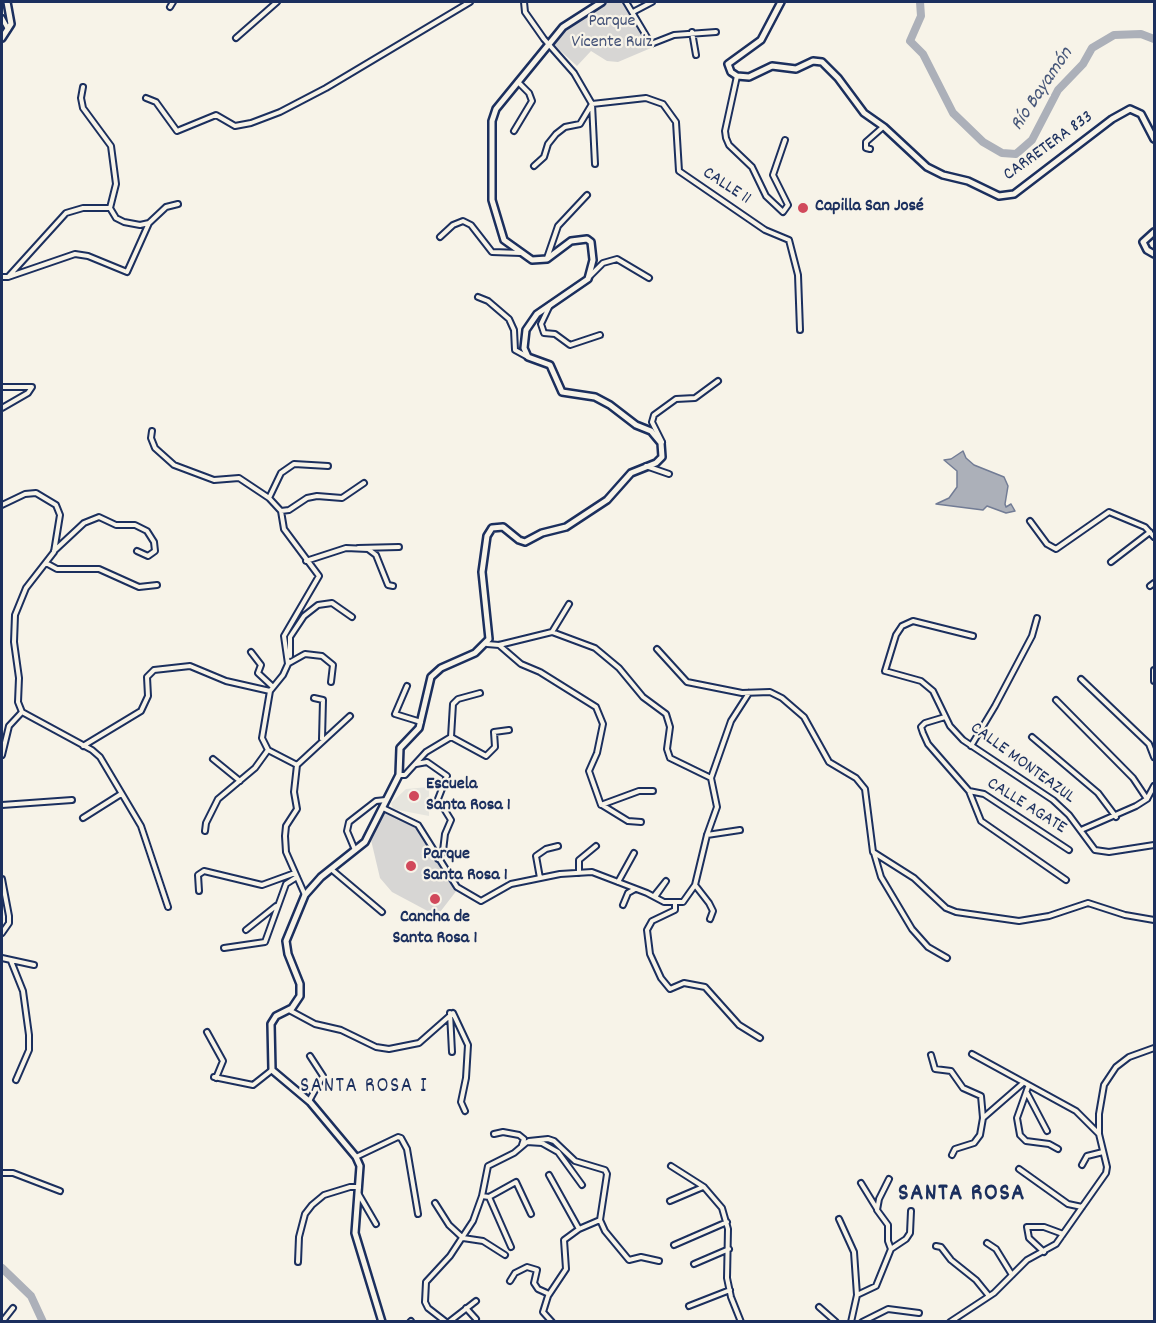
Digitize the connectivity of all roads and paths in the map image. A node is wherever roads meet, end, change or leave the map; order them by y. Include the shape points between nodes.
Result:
1 (7, 2) edge
2 (173, 2) edge
3 (277, 2) edge
4 (470, 2) edge
5 (524, 2) edge
6 (602, 2) edge
7 (626, 2) edge
8 (651, 2) edge
9 (781, 2) edge
10 (171, 7) dead end
11 (633, 12) junction
12 (2, 18) edge
13 (9, 29) junction
14 (692, 32) junction
15 (716, 32) dead end
16 (2, 38) edge
17 (236, 38) dead end
18 (548, 43) junction
19 (696, 55) dead end
20 (737, 76) junction
21 (518, 81) junction
22 (83, 87) dead end
23 (146, 98) dead end
24 (592, 104) junction
25 (884, 127) junction
26 (513, 132) dead end
27 (1155, 139) edge
28 (785, 140) dead end
29 (870, 149) dead end
30 (595, 164) dead end
31 (534, 166) dead end
32 (587, 195) dead end
33 (178, 204) dead end
34 (110, 208) junction
35 (149, 222) junction
36 (1155, 232) edge
37 (440, 237) dead end
38 (523, 253) junction
39 (1155, 254) edge
40 (547, 259) junction
41 (2, 277) edge
42 (8, 277) junction
43 (649, 278) dead end
44 (588, 279) junction
45 (478, 297) dead end
46 (550, 304) junction
47 (800, 330) dead end
48 (600, 335) dead end
49 (528, 357) junction
50 (718, 381) dead end
51 (2, 387) edge
52 (2, 408) edge
53 (152, 430) dead end
54 (662, 443) junction
55 (328, 466) dead end
56 (645, 466) junction
57 (669, 474) dead end
58 (364, 483) dead end
59 (269, 498) junction
60 (2, 505) edge
61 (281, 511) junction
62 (1030, 521) dead end
63 (1150, 532) junction
64 (1155, 537) edge
65 (399, 548) dead end
66 (358, 549) junction
67 (137, 551) dead end
68 (54, 552) junction
69 (306, 561) junction
70 (1111, 562) dead end
71 (46, 564) junction
72 (1155, 583) edge
73 (157, 585) dead end
74 (393, 586) dead end
75 (1150, 586) dead end
76 (568, 604) dead end
77 (352, 617) dead end
78 (1038, 618) dead end
79 (552, 632) junction
80 (973, 636) dead end
81 (487, 644) junction
82 (499, 645) junction
83 (657, 649) dead end
84 (251, 652) dead end
85 (289, 656) junction
86 (288, 664) junction
87 (1155, 669) edge
88 (1081, 679) dead end
89 (1155, 681) edge
90 (331, 682) dead end
91 (407, 686) dead end
92 (271, 689) junction
93 (480, 693) dead end
94 (749, 693) junction
95 (314, 698) dead end
96 (1056, 700) dead end
97 (22, 712) junction
98 (350, 716) dead end
99 (945, 717) junction
100 (421, 722) junction
101 (509, 730) dead end
102 (451, 737) junction
103 (1032, 737) dead end
104 (322, 739) junction
105 (83, 746) junction
106 (971, 746) junction
107 (268, 750) junction
108 (2, 755) edge
109 (1155, 757) edge
110 (213, 759) dead end
111 (297, 765) junction
112 (413, 766) junction
113 (399, 775) junction
114 (711, 778) junction
115 (240, 781) junction
116 (1155, 786) edge
117 (969, 790) junction
118 (653, 791) dead end
119 (122, 794) junction
120 (1147, 799) junction
121 (72, 800) dead end
122 (387, 800) junction
123 (2, 805) edge
124 (601, 805) junction
125 (383, 808) junction
126 (1116, 817) junction
127 (83, 818) dead end
128 (641, 822) dead end
129 (740, 830) dead end
130 (1081, 830) junction
131 (205, 831) dead end
132 (707, 835) junction
133 (1155, 845) edge
134 (558, 846) dead end
135 (596, 846) dead end
136 (355, 850) junction
137 (1069, 850) dead end
138 (873, 852) junction
139 (634, 853) dead end
140 (438, 859) junction
141 (331, 869) junction
142 (579, 873) junction
143 (296, 875) junction
144 (540, 878) junction
145 (2, 879) edge
146 (1066, 880) dead end
147 (618, 882) junction
148 (695, 885) junction
149 (636, 888) junction
150 (199, 891) dead end
151 (305, 894) junction
152 (4, 897) edge
153 (279, 902) junction
154 (675, 904) junction
155 (623, 905) dead end
156 (168, 908) dead end
157 (382, 912) dead end
158 (710, 919) dead end
159 (1155, 920) edge
160 (246, 930) dead end
161 (2, 933) edge
162 (225, 948) dead end
163 (947, 957) dead end
164 (2, 958) edge
165 (11, 961) junction
166 (34, 965) dead end
167 (289, 1010) junction
168 (450, 1012) junction
169 (207, 1032) dead end
170 (760, 1038) dead end
171 (1155, 1048) edge
172 (452, 1052) dead end
173 (972, 1054) dead end
174 (931, 1055) dead end
175 (310, 1056) dead end
176 (272, 1070) junction
177 (16, 1080) dead end
178 (1022, 1084) junction
179 (1028, 1087) junction
180 (309, 1102) junction
181 (465, 1111) dead end
182 (983, 1118) junction
183 (1047, 1131) dead end
184 (494, 1134) dead end
185 (1098, 1134) junction
186 (524, 1144) junction
187 (1058, 1149) dead end
188 (1103, 1152) junction
189 (952, 1155) dead end
190 (357, 1157) junction
191 (1082, 1165) dead end
192 (671, 1166) dead end
193 (1019, 1169) dead end
194 (2, 1173) edge
195 (549, 1175) dead end
196 (890, 1179) dead end
197 (861, 1183) dead end
198 (582, 1185) dead end
199 (704, 1187) junction
200 (359, 1190) junction
201 (60, 1191) dead end
202 (482, 1196) junction
203 (489, 1197) junction
204 (670, 1201) dead end
205 (435, 1203) dead end
206 (1082, 1207) junction
207 (877, 1210) junction
208 (911, 1211) dead end
209 (417, 1214) dead end
210 (531, 1214) dead end
211 (839, 1219) dead end
212 (600, 1221) junction
213 (727, 1222) junction
214 (376, 1224) dead end
215 (579, 1229) junction
216 (1063, 1234) junction
217 (463, 1238) junction
218 (987, 1243) dead end
219 (674, 1245) dead end
220 (936, 1246) dead end
221 (511, 1247) dead end
222 (729, 1249) junction
223 (891, 1249) junction
224 (1044, 1252) junction
225 (505, 1255) dead end
226 (659, 1261) dead end
227 (298, 1262) dead end
228 (694, 1264) dead end
229 (1012, 1275) junction
230 (510, 1281) dead end
231 (730, 1290) junction
232 (549, 1293) junction
233 (857, 1296) junction
234 (989, 1296) junction
235 (476, 1301) dead end
236 (689, 1306) dead end
237 (819, 1307) dead end
238 (13, 1308) dead end
239 (466, 1308) junction
240 (919, 1313) dead end
241 (476, 1320) dead end
242 (2, 1322) edge
243 (382, 1322) edge
244 (447, 1322) edge
245 (552, 1322) edge
246 (741, 1322) edge
247 (836, 1322) edge
248 (851, 1322) edge
249 (862, 1322) edge
250 (950, 1322) edge

1 - 13 street
2 - 10 street
3 - 17 street
4 - 23 street via 326,88 251,123 235,126 216,114 177,131 156,102
5 - 18 street via 525,12
6 - 18 street via 568,22
7 - 11 street
8 - 11 street
9 - 20 street via 761,40 728,64
11 - 14 street via 651,44
12 - 13 street
13 - 16 street
14 - 15 street
14 - 19 street
18 - 21 street
18 - 24 street via 574,73
20 - 25 street, CARRETERA 833 via 749,77 772,66 796,69 813,61 822,62 864,113
20 - 28 street via 726,138 752,167 766,196 783,212 788,205 774,174
21 - 26 street via 532,101
21 - 38 street via 496,109 492,121 492,200 504,240
22 - 34 street via 83,108 111,146 116,184
24 - 30 street
24 - 31 street via 580,124 556,134 544,157
24 - 47 street, CALLE 11 via 646,98 669,109 676,122 679,171 765,230 789,240 798,275
25 - 27 street, CARRETERA 833 via 927,167 999,196 1022,190 1130,109 1141,114
25 - 29 street via 866,142
32 - 40 street via 558,226
33 - 35 street via 166,207
34 - 35 street via 124,222
34 - 42 street via 83,208 66,213
35 - 42 street via 127,272 75,254
36 - 39 street via 1143,242
37 - 38 street via 463,221 471,225 492,252
38 - 40 street via 532,260
40 - 44 street via 571,241 587,239 593,246
41 - 42 street
43 - 44 street via 617,259 603,263
44 - 46 street
45 - 49 street via 509,319 515,350
46 - 48 street via 541,331 555,334 570,345
46 - 49 street via 526,330 524,348
49 - 54 street via 550,365 562,392 595,397 651,431
50 - 54 street via 695,398 676,399 654,415 652,422
51 - 52 street via 32,387
53 - 59 street via 155,447 174,465 214,480 238,478
54 - 56 street via 659,461
55 - 59 street via 294,464 281,473
56 - 57 street
56 - 81 street via 631,472 608,500 566,527 542,532 525,542 503,527 492,528 487,536 482,572 490,633
58 - 61 street via 342,498 307,498
59 - 61 street
60 - 68 street via 36,493 56,505 60,515
61 - 69 street via 284,529
62 - 63 street via 1047,544 1056,549 1109,512
63 - 64 street
63 - 70 street
65 - 66 street
66 - 69 street via 346,548
66 - 74 street via 372,551 388,585
67 - 68 street via 148,556 155,551 147,531 99,517 84,523
68 - 71 street
69 - 85 street via 318,581 300,604 284,636
71 - 73 street via 57,569 99,569 139,587
71 - 97 street via 26,588 15,615 18,702
72 - 75 street
76 - 79 street
77 - 85 street via 332,603 318,605 304,616 290,637
78 - 106 street via 996,706
79 - 82 street
79 - 114 street via 595,648 620,668 643,697 666,714 670,758
80 - 99 street, CALLE MONTEAZUL via 913,621 902,626 896,635 885,671 921,681 933,690
81 - 82 street
81 - 100 street via 475,654 435,672 426,690
82 - 124 street via 521,664 596,707 603,724 590,771
83 - 94 street via 687,682
84 - 92 street via 261,665 258,673
85 - 86 street
86 - 90 street via 305,654 322,656 333,665
86 - 92 street
87 - 89 street
88 - 109 street via 1149,744
91 - 100 street via 395,714
92 - 105 street via 226,681 190,666 154,670 147,677 148,696 141,711
92 - 107 street via 262,738
93 - 102 street via 453,704
94 - 114 street via 731,721
94 - 138 street via 770,692 782,698 810,724 828,762 856,778 865,789
95 - 104 street via 323,700
96 - 120 street via 1133,778
97 - 105 street
97 - 108 street via 9,726
98 - 104 street
99 - 106 street, CALLE MONTEAZUL
99 - 117 street via 921,727 928,744
100 - 113 street via 416,733 400,748
101 - 102 street via 494,732 495,747 486,756
102 - 112 street via 426,752
103 - 126 street via 1098,793
104 - 111 street
105 - 119 street via 100,757
106 - 130 street, CALLE MONTEAZUL via 1053,800
107 - 111 street
107 - 115 street
110 - 115 street
111 - 143 street via 297,809 286,826 285,836 286,852
112 - 113 street via 405,775
112 - 140 street via 427,762 447,776 438,799 451,819
113 - 122 street
114 - 132 street via 717,807
115 - 131 street via 218,799
116 - 120 street
117 - 137 street, CALLE AGATE via 984,794
117 - 146 street via 981,821
118 - 124 street via 639,791
119 - 127 street
119 - 156 street via 141,826
120 - 126 street
121 - 123 street
122 - 125 street
122 - 136 street via 376,801 349,822 347,831
124 - 128 street via 628,821
125 - 136 street via 365,842
125 - 140 street via 418,825
126 - 130 street
129 - 132 street
130 - 133 street, CALLE MONTEAZUL via 1100,852
132 - 148 street
134 - 144 street via 536,856
135 - 142 street via 579,860
136 - 141 street
138 - 159 street via 915,878 946,908 956,912 1019,921 1088,903
138 - 163 street via 882,877 912,929 928,946
139 - 147 street
140 - 144 street via 457,887 481,901 511,884
141 - 151 street
141 - 157 street
142 - 144 street
142 - 147 street via 591,872
143 - 150 street via 262,885 204,871 198,875
143 - 151 street
143 - 153 street via 286,884
145 - 152 street
147 - 149 street
148 - 154 street via 689,898
148 - 158 street via 713,911
149 - 154 street
149 - 155 street via 628,893
151 - 167 street via 286,941 301,991
152 - 161 street via 9,923
153 - 160 street
153 - 162 street via 265,942
154 - 170 street via 675,910 652,921 647,930 650,954 660,978 670,989 684,983 705,987 739,1025
164 - 165 street
165 - 166 street
165 - 177 street via 23,991 29,1026 29,1050
167 - 168 street via 315,1024 389,1049 419,1043
167 - 176 street via 276,1016 271,1024
168 - 172 street
168 - 181 street via 468,1045 461,1102
169 - 176 street via 223,1061 215,1077 253,1085
171 - 185 street via 1116,1067 1104,1085
173 - 178 street
174 - 182 street via 935,1069 951,1071 963,1088 981,1096
175 - 180 street via 323,1076
176 - 180 street
178 - 179 street
178 - 182 street
179 - 183 street via 1028,1098
179 - 185 street via 1076,1112
179 - 187 street via 1017,1118 1020,1136
180 - 190 street
182 - 189 street via 977,1140 955,1149
184 - 186 street via 519,1135
185 - 188 street
186 - 198 street via 548,1145 558,1152
186 - 202 street via 488,1166
186 - 212 street via 548,1139 575,1161 605,1170
188 - 191 street via 1087,1156
188 - 206 street via 1106,1173
190 - 200 street
190 - 209 street via 401,1138 407,1149
192 - 199 street
193 - 206 street via 1068,1204
194 - 201 street via 13,1173
195 - 215 street
196 - 207 street
197 - 207 street
199 - 204 street
199 - 213 street via 717,1200
200 - 214 street
200 - 227 street via 350,1187 324,1195 312,1205 298,1238
200 - 243 street via 357,1247
202 - 203 street
202 - 217 street
203 - 210 street via 516,1182
203 - 221 street
205 - 217 street
206 - 216 street
207 - 223 street via 888,1225
208 - 223 street via 910,1233
211 - 233 street via 854,1252
212 - 215 street
212 - 226 street via 629,1260 640,1257
213 - 219 street
213 - 222 street
215 - 232 street via 564,1240 566,1269
216 - 224 street
216 - 224 street via 1038,1226 1027,1227 1029,1238
217 - 225 street via 483,1241
217 - 244 street via 431,1274 424,1290 428,1308
218 - 229 street via 996,1249
220 - 234 street
222 - 228 street
222 - 231 street
223 - 233 street via 876,1286
224 - 229 street via 1027,1260
229 - 234 street
230 - 232 street via 527,1267 537,1270 534,1283
231 - 236 street
231 - 246 street
232 - 245 street via 543,1312
233 - 248 street
234 - 250 street
235 - 239 street
237 - 247 street
238 - 242 street
239 - 241 street
239 - 244 street
240 - 249 street via 888,1309

